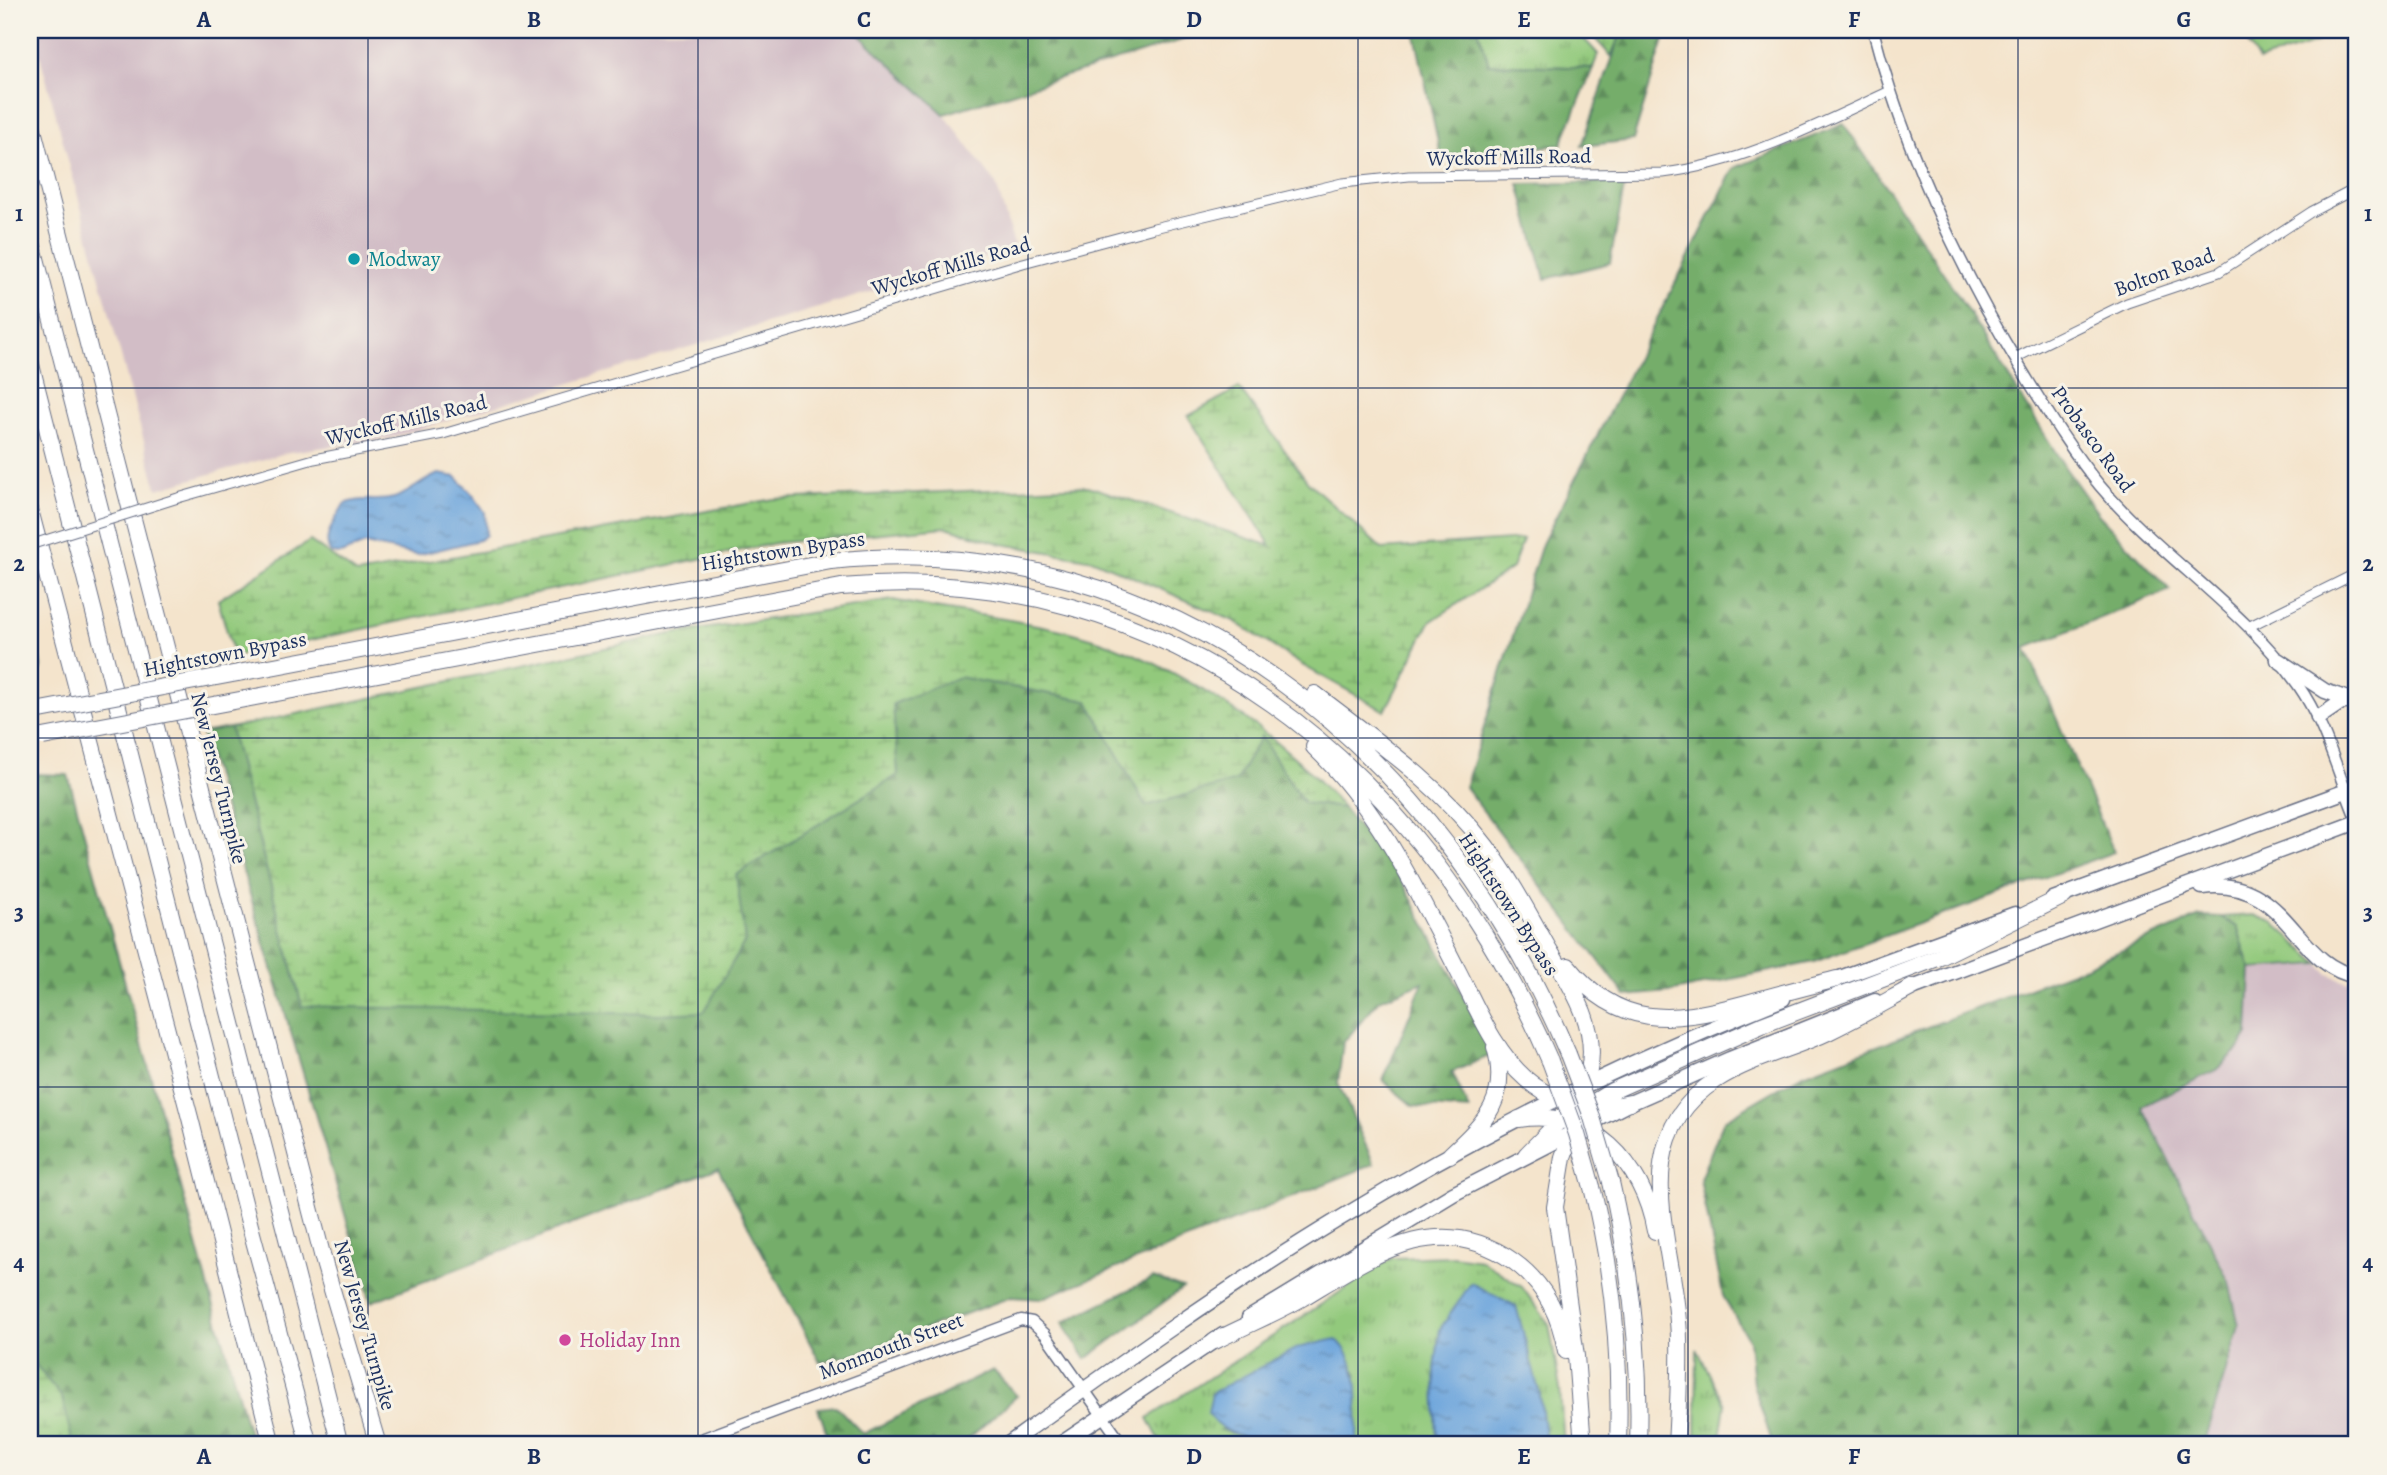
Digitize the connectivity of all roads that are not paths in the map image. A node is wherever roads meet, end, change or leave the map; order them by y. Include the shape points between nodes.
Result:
1 (1873, 30) edge
2 (1890, 91) junction
3 (30, 118) edge
4 (2357, 188) edge
5 (30, 235) edge
6 (2015, 358) junction
7 (30, 361) edge
8 (30, 510) edge
9 (30, 545) edge
10 (2357, 573) edge
11 (2248, 627) junction
12 (1234, 648) junction
13 (2278, 660) junction
14 (1234, 676) junction
15 (2354, 701) edge
16 (33, 712) edge
17 (2318, 718) junction
18 (36, 738) edge
19 (2351, 789) edge
20 (2357, 821) edge
21 (2176, 890) junction
22 (2064, 895) junction
23 (1522, 899) junction
24 (2356, 975) edge
25 (1837, 979) junction
26 (1913, 987) junction
27 (1490, 1032) junction
28 (1583, 1086) junction
29 (1572, 1103) junction
30 (1630, 1103) junction
31 (1519, 1119) junction
32 (1572, 1125) junction
33 (1450, 1155) junction
34 (1527, 1155) joint
35 (1215, 1341) junction
36 (1084, 1390) junction
37 (1676, 1396) junction
38 (1103, 1416) junction
39 (272, 1445) edge
40 (309, 1445) edge
41 (340, 1445) edge
42 (378, 1445) edge
43 (685, 1445) edge
44 (1007, 1445) edge
45 (1059, 1445) edge
46 (1124, 1445) edge
47 (1581, 1445) edge
48 (1618, 1445) edge
49 (1638, 1445) edge
50 (1676, 1445) edge

1 - 2 street, Probasco Road
2 - 6 street, Probasco Road via 1933,208
2 - 9 street, Wyckoff Mills Road, bridge via 1763,149 1691,170 1376,178 1154,228 443,434 314,459
3 - 42 highway, New Jersey Turnpike via 275,1077
4 - 6 street, Bolton Road via 2219,272 2127,303
5 - 41 highway
6 - 11 street, Probasco Road via 2099,485
7 - 40 highway
8 - 39 highway
10 - 11 street
11 - 13 street, Probasco Road
12 - 16 highway, Hightstown Bypass, bridge via 1144,603 1067,577 980,561 890,557 790,567
12 - 23 highway via 1287,673 1418,774 1474,830
12 - 49 highway, Hightstown Bypass, bridge via 1345,733 1426,818 1512,942 1568,1054 1611,1182 1634,1310
13 - 15 main road via 2325,691
13 - 17 street, Probasco Road
14 - 18 highway, Hightstown Bypass, bridge via 1163,639 1069,606 982,589 882,584 763,600
14 - 27 highway via 1319,751 1359,797 1422,900
14 - 48 highway, Hightstown Bypass, bridge via 1323,741 1370,786 1413,835 1487,939 1519,994 1550,1061 1591,1186 1613,1303
15 - 17 main road
17 - 19 street, Probasco Road
19 - 20 street, Probasco Road
19 - 22 main road
20 - 21 main road
21 - 24 main road via 2219,884 2247,891 2276,908 2327,963
21 - 26 main road
22 - 25 main road
22 - 29 highway via 1940,957 1762,1025 1612,1091
23 - 25 highway via 1581,982 1607,1002 1638,1015 1696,1016
23 - 28 highway via 1583,1011 1591,1052
25 - 28 main road
26 - 30 main road
26 - 37 highway via 1828,1032 1725,1074 1695,1097 1673,1126 1664,1147 1660,1184 1679,1339
27 - 29 highway via 1519,1072
27 - 33 highway via 1499,1063 1497,1096 1483,1122
28 - 29 highway
29 - 30 highway via 1600,1109
29 - 31 main road
29 - 32 highway
30 - 32 main road
31 - 32 highway via 1541,1116
31 - 33 main road
32 - 34 highway
32 - 37 highway via 1624,1159 1647,1196 1664,1282
32 - 47 highway via 1555,1207 1576,1356
33 - 36 main road via 1304,1240
34 - 35 main road via 1372,1241
35 - 38 main road
35 - 47 highway via 1385,1249 1439,1238 1482,1245 1526,1271 1556,1312
36 - 38 street, Monmouth Street
36 - 43 street, Monmouth Street via 1041,1329 1021,1320
36 - 44 main road
37 - 50 highway
38 - 45 main road
38 - 46 street, Monmouth Street

